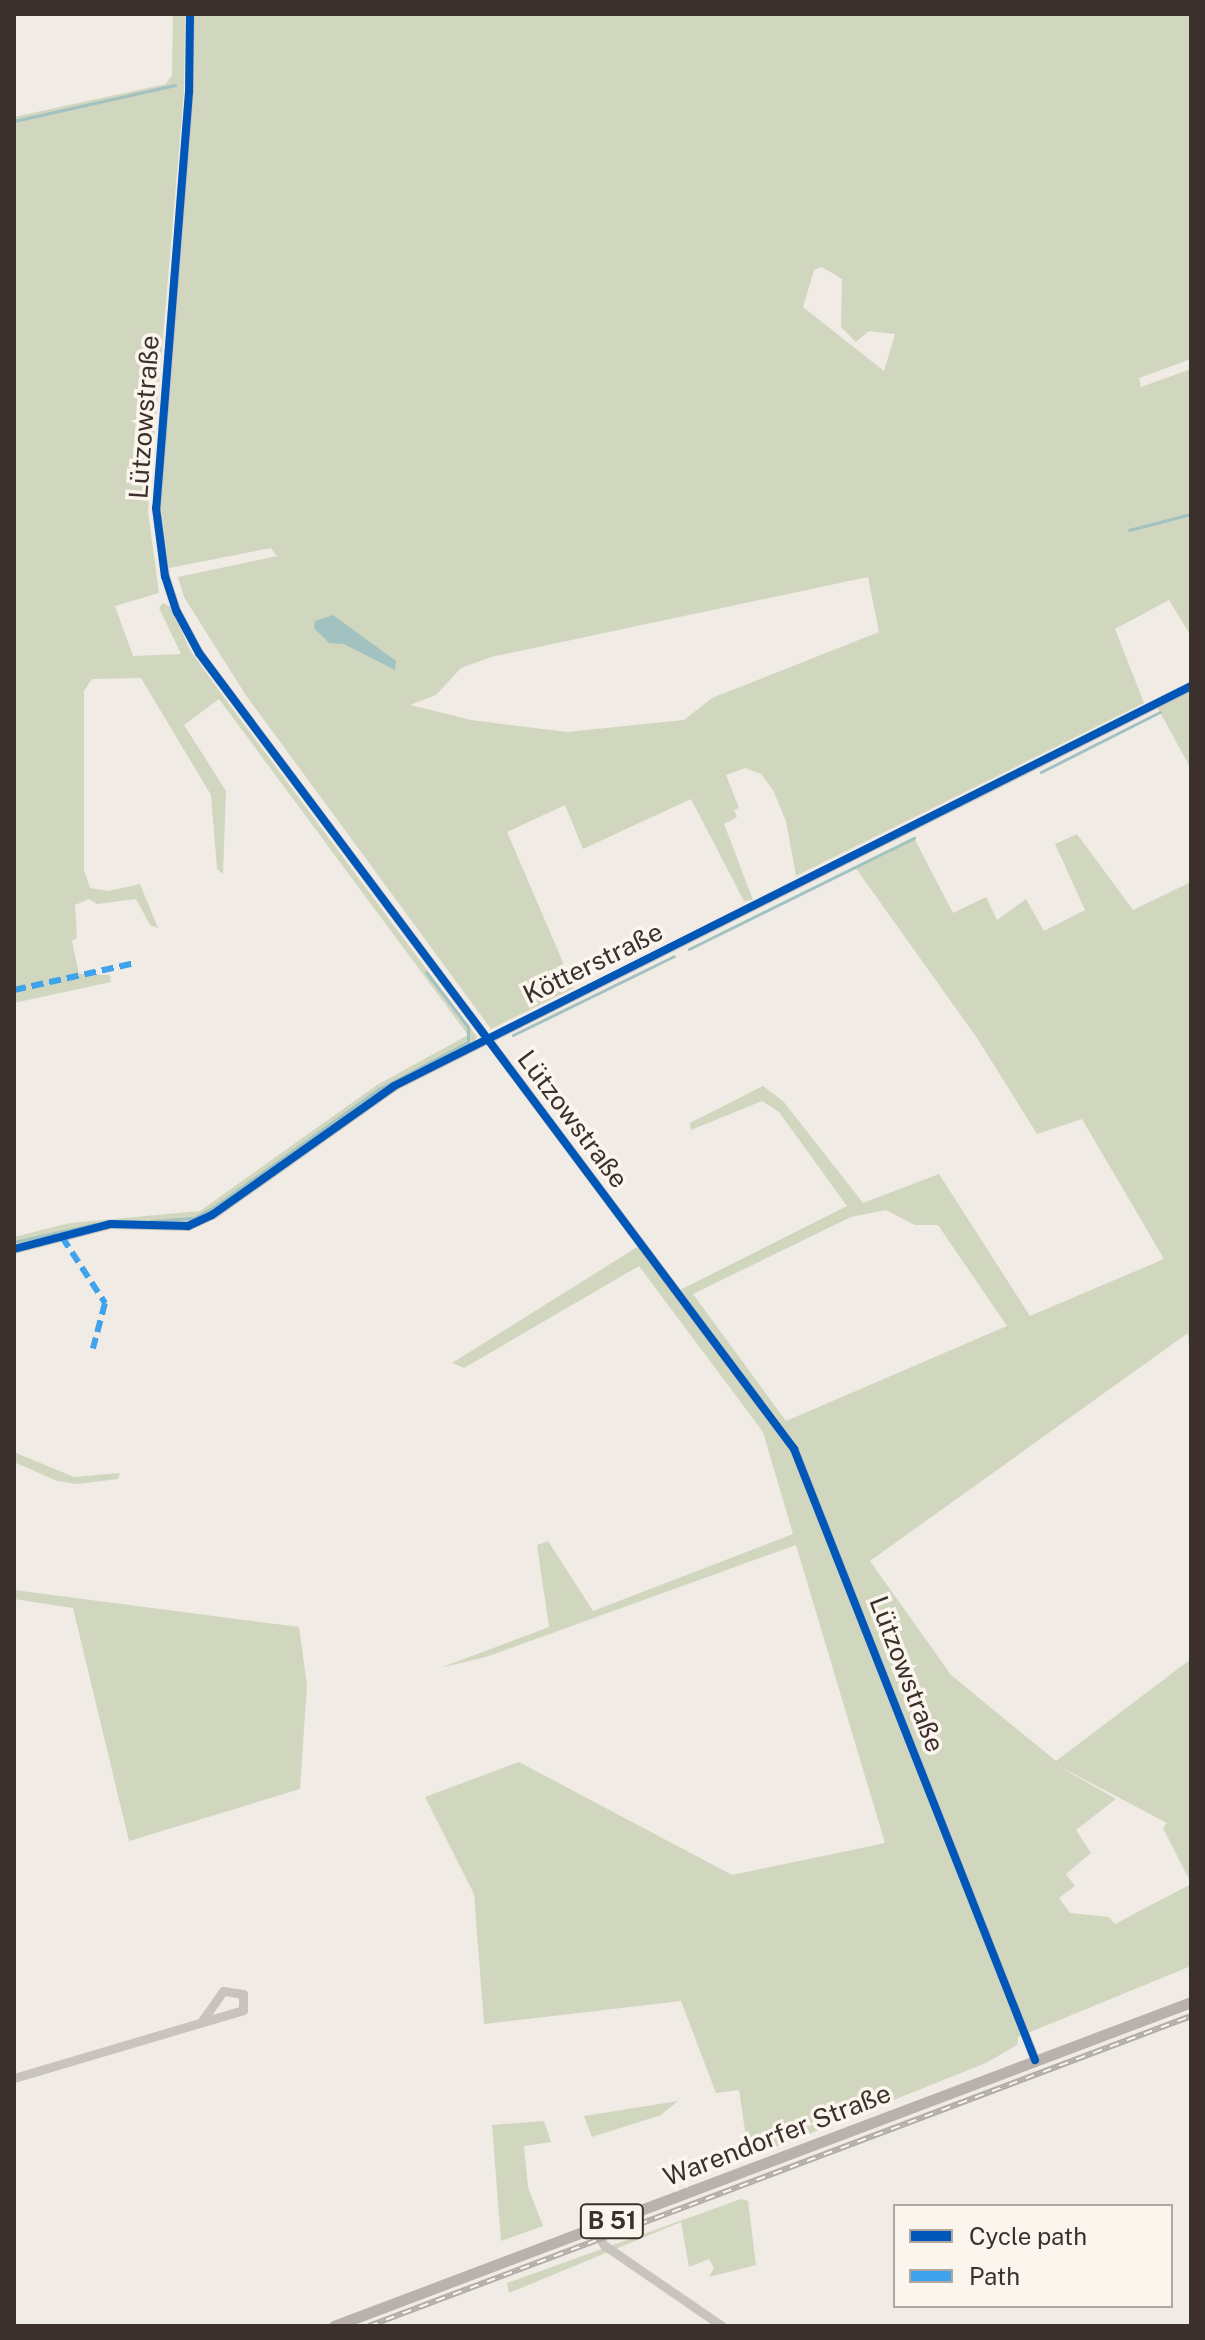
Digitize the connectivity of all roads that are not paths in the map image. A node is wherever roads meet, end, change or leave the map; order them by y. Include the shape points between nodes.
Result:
1 (190, 14) edge
2 (1191, 686) edge
3 (487, 1038) junction
4 (14, 1249) edge
5 (1191, 2002) edge
6 (202, 2021) junction
7 (1035, 2060) junction
8 (14, 2078) edge
9 (594, 2228) junction
10 (334, 2326) edge
11 (722, 2326) edge

1 - 3 street, Lützowstraße via 189,92 156,508 165,576 199,653
2 - 3 street, Kötterstraße
3 - 4 street, Kötterstraße via 394,1086 212,1215 188,1226 111,1224
3 - 7 street, Lützowstraße via 794,1449
5 - 7 main road, Warendorfer Straße / B 51
6 - 6 street via 243,2010 243,1994 223,1991
6 - 8 street
7 - 9 main road, Warendorfer Straße / B 51
9 - 10 main road, Warendorfer Straße / B 51
9 - 11 street via 604,2245

